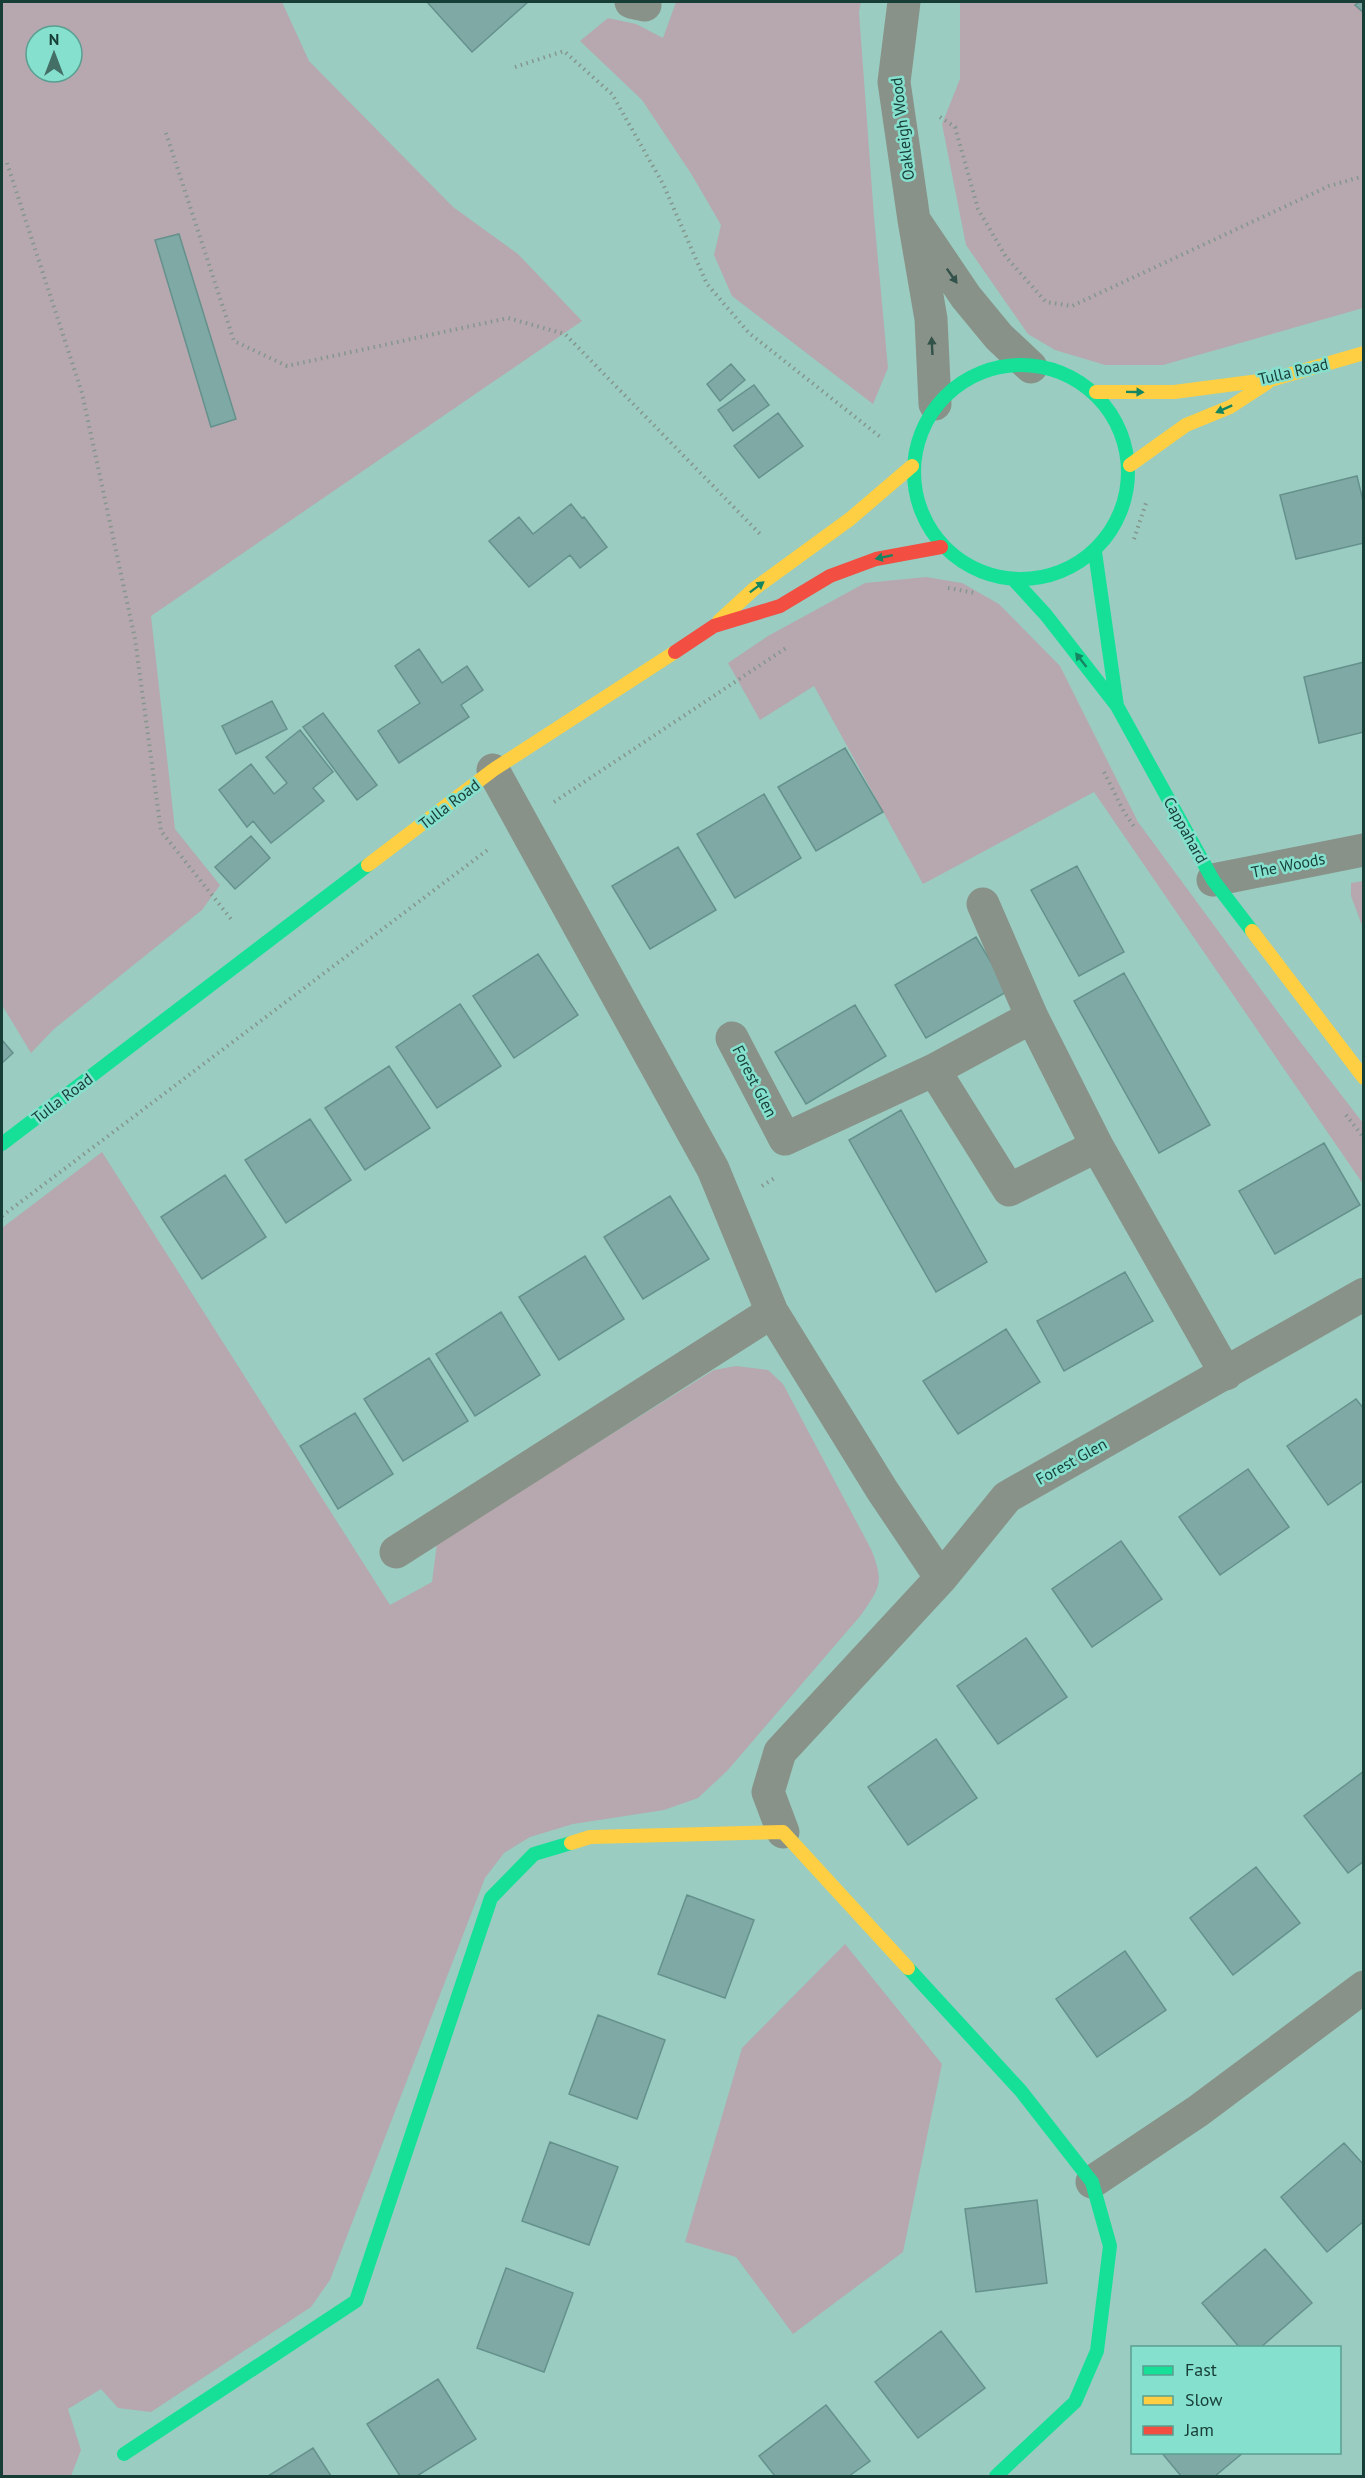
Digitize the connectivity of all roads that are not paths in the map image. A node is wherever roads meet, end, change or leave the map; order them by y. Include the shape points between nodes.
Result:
1 (904, 2) edge
2 (914, 220) junction
3 (1364, 353) edge
4 (1031, 367) junction
5 (1274, 379) junction
6 (1096, 392) junction
7 (935, 404) junction
8 (912, 461) junction
9 (1130, 465) junction
10 (942, 547) junction
11 (1095, 552) junction
12 (1014, 580) junction
13 (714, 626) junction
14 (1117, 706) junction
15 (493, 770) junction
16 (1364, 850) edge
17 (1213, 880) junction
18 (983, 904) dead end
19 (1032, 1017) junction
20 (732, 1038) dead end
21 (934, 1070) junction
22 (1364, 1078) edge
23 (2, 1144) edge
24 (1097, 1146) junction
25 (1364, 1294) edge
26 (772, 1312) junction
27 (1226, 1374) junction
28 (396, 1552) dead end
29 (941, 1578) junction
30 (783, 1832) junction
31 (1364, 1988) edge
32 (1092, 2182) junction
33 (124, 2454) dead end
34 (996, 2476) edge

1 - 2 street, Oakleigh Wood via 894,82
2 -> 4 street, Oakleigh Wood via 966,297 999,337
7 -> 2 street, Oakleigh Wood via 931,319
3 - 5 main road, Tulla Road
4 - 6 main road
4 - 7 main road via 995,368 962,381
6 -> 5 main road, Tulla Road via 1173,392
5 -> 9 main road via 1230,407 1186,424
6 - 9 main road via 1121,428
7 - 8 main road via 920,428
8 - 10 main road via 912,484 922,518
13 -> 8 main road via 754,588 850,519
9 - 11 main road via 1127,497 1115,529
10 - 12 main road via 952,556
10 -> 13 main road, Tulla Road via 876,559 830,576 780,606
11 - 12 main road via 1059,573
11 - 14 main road
14 -> 12 main road, Cappahard
13 - 15 main road, Tulla Road
14 - 17 main road, Cappahard
15 - 23 main road, Tulla Road
15 - 26 street via 713,1169
16 - 17 street, The Woods
17 - 22 main road, Cappahard
18 - 19 street
19 - 21 street
19 - 24 street
20 - 21 street, Forest Glen via 785,1139
21 - 24 street via 1009,1190
24 - 27 street
25 - 27 street, Forest Glen
26 - 28 street
26 - 29 street
27 - 29 street, Forest Glen via 1007,1497
29 - 30 street, Forest Glen via 780,1752 768,1792
30 - 32 main road via 1021,2091
30 - 33 main road via 590,1837 534,1854 492,1898 356,2301
31 - 32 street via 1197,2111
32 - 34 main road via 1110,2246 1097,2351 1075,2402

